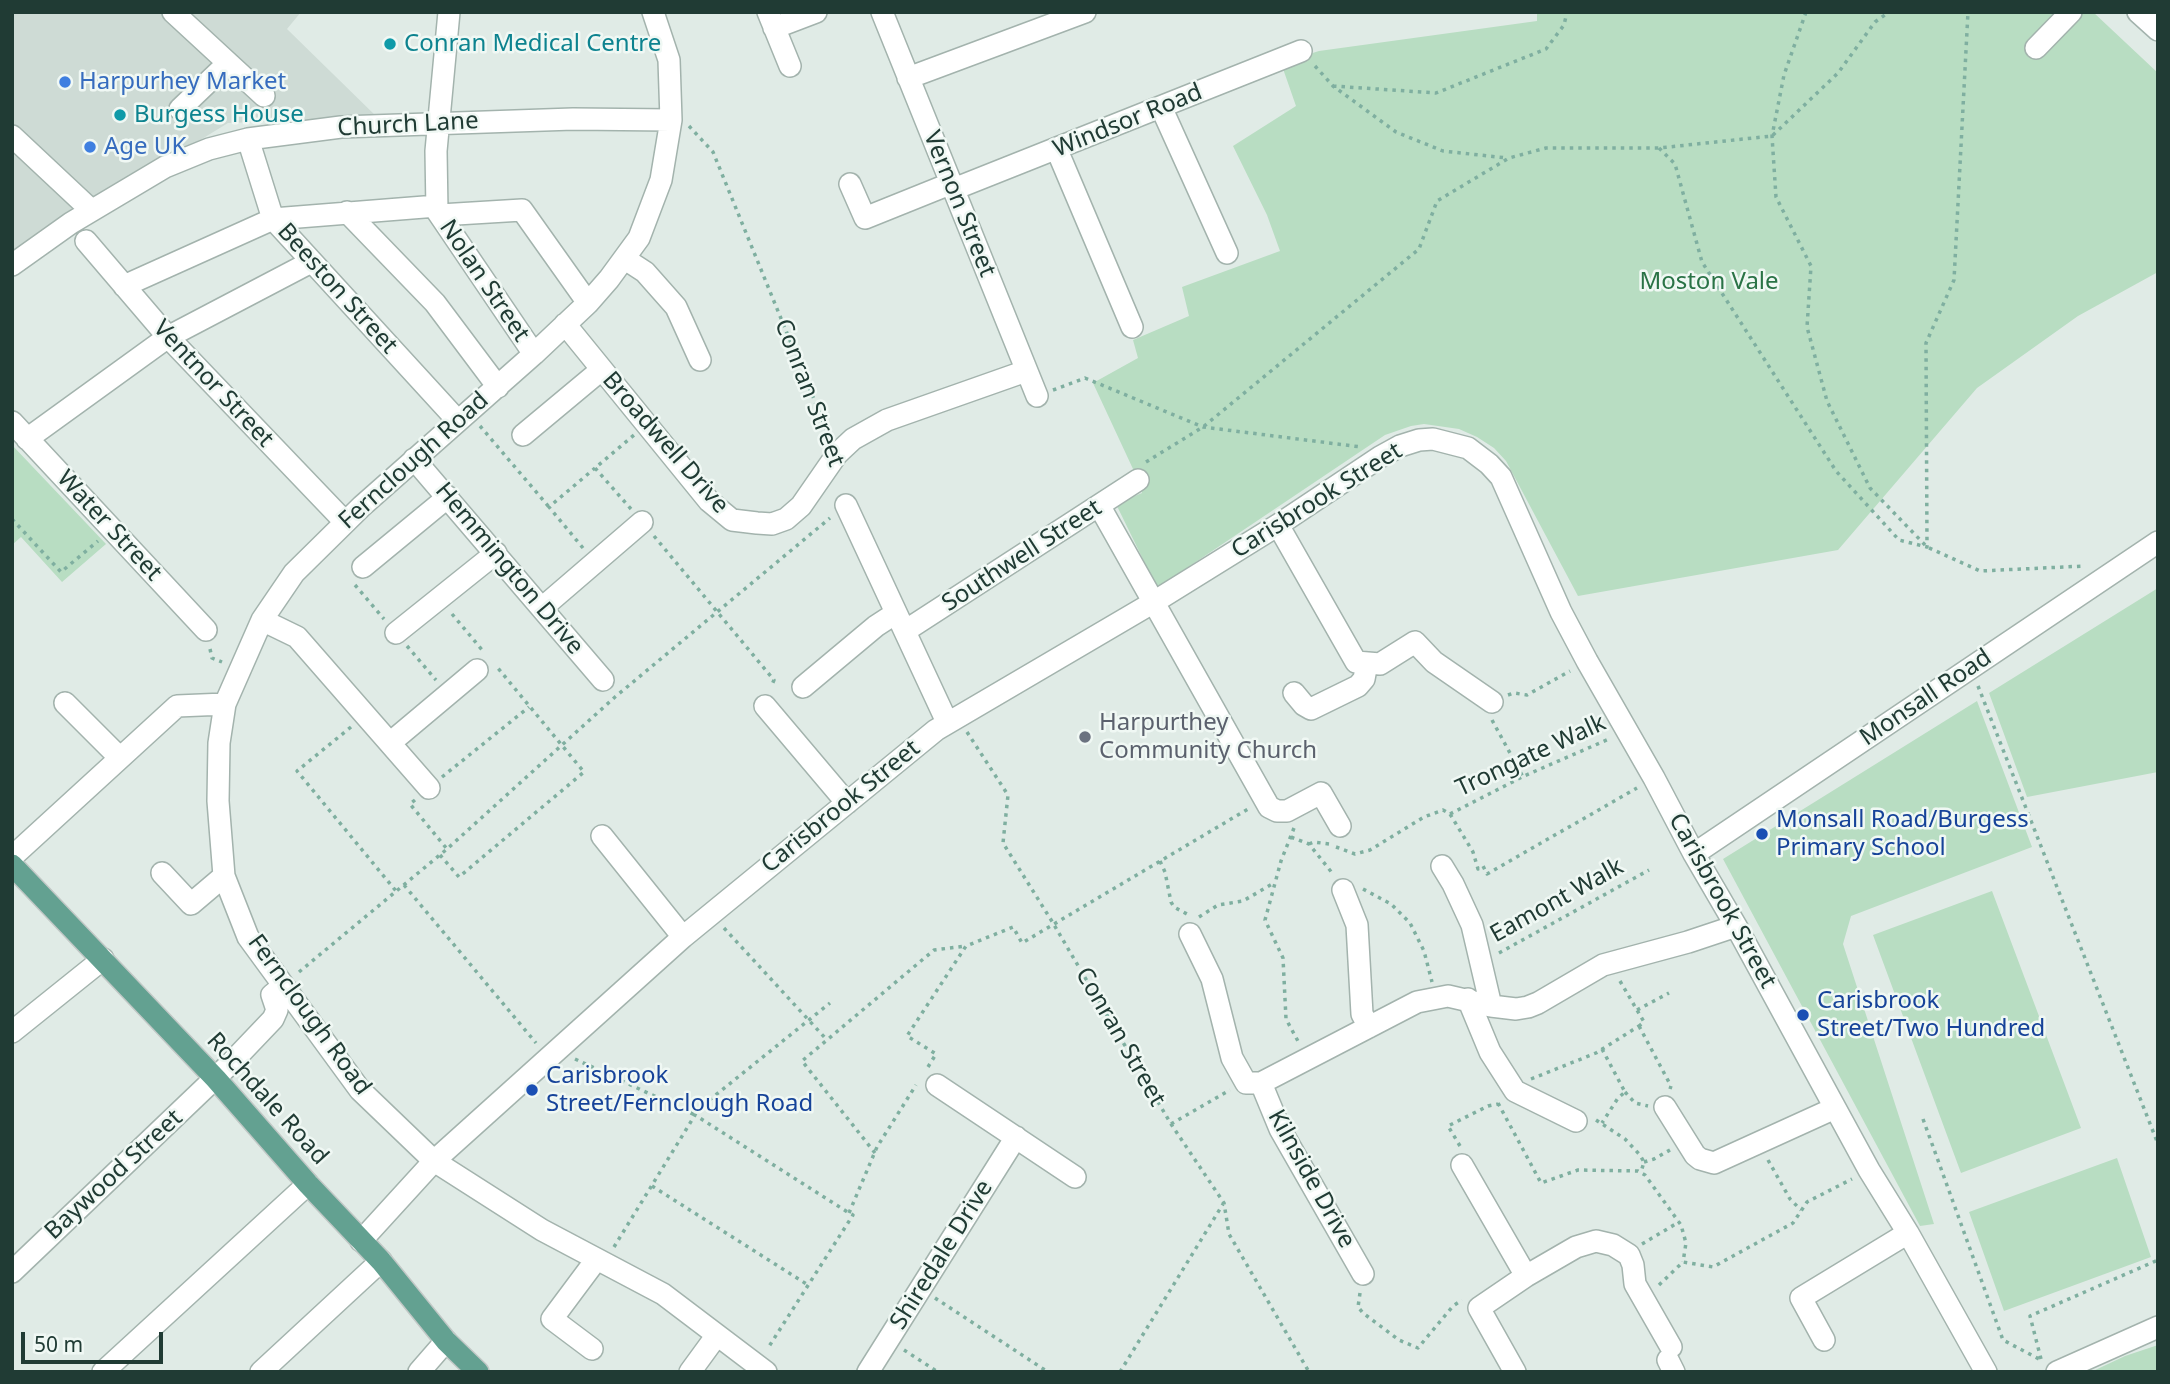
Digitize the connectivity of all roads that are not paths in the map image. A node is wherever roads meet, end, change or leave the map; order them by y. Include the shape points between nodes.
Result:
1 (173, 12) edge
2 (449, 12) edge
3 (653, 12) edge
4 (816, 12) edge
5 (882, 12) edge
6 (1085, 12) edge
7 (2071, 12) edge
8 (2138, 12) edge
9 (771, 20) edge
10 (2158, 30) edge
11 (2036, 48) dead end
12 (1301, 51) road end
13 (228, 63) junction
14 (790, 66) dead end
15 (908, 78) junction
16 (264, 96) dead end
17 (1161, 107) junction
18 (180, 109) dead end
19 (671, 120) junction
20 (438, 123) junction
21 (12, 136) edge
22 (248, 139) junction
23 (1057, 150) junction
24 (850, 184) dead end
25 (953, 186) junction
26 (91, 210) junction
27 (438, 211) junction
28 (347, 212) junction
29 (273, 219) junction
30 (86, 241) dead end
31 (1227, 253) dead end
32 (625, 259) junction
33 (311, 262) junction
34 (12, 265) edge
35 (124, 286) junction
36 (588, 303) junction
37 (565, 324) junction
38 (1132, 327) dead end
39 (168, 337) junction
40 (534, 354) junction
41 (700, 360) dead end
42 (601, 370) junction
43 (1026, 371) junction
44 (498, 387) junction
45 (1037, 396) road end
46 (463, 416) junction
47 (12, 422) edge
48 (523, 435) dead end
49 (27, 439) junction
50 (414, 459) junction
51 (1138, 480) road end
52 (448, 497) junction
53 (846, 505) road end
54 (1100, 507) junction
55 (345, 522) junction
56 (642, 522) road end
57 (1278, 525) junction
58 (2158, 542) edge
59 (496, 553) junction
60 (363, 567) dead end
61 (1154, 602) junction
62 (542, 608) junction
63 (262, 620) junction
64 (900, 622) junction
65 (206, 630) road end
66 (396, 633) dead end
67 (1367, 663) junction
68 (487, 665) road end
69 (603, 680) dead end
70 (803, 687) dead end
71 (1294, 693) dead end
72 (1492, 702) road end
73 (65, 703) dead end
74 (225, 704) junction
75 (765, 706) road end
76 (942, 726) junction
77 (390, 743) junction
78 (120, 758) junction
79 (429, 788) road end
80 (847, 803) junction
81 (1340, 826) dead end
82 (602, 836) dead end
83 (1694, 855) junction
84 (12, 857) edge
85 (12, 865) edge
86 (1442, 866) dead end
87 (162, 873) dead end
88 (225, 876) junction
89 (1341, 887) road end
90 (1736, 926) junction
91 (1190, 934) dead end
92 (684, 937) junction
93 (103, 959) junction
94 (283, 986) junction
95 (1468, 999) junction
96 (1491, 1006) junction
97 (1369, 1027) junction
98 (12, 1032) edge
99 (216, 1079) junction
100 (1249, 1081) junction
101 (937, 1085) dead end
102 (1665, 1107) road end
103 (1835, 1108) junction
104 (1564, 1120) road end
105 (1016, 1137) junction
106 (433, 1161) junction
107 (1462, 1165) road end
108 (1075, 1177) dead end
109 (308, 1184) junction
110 (1908, 1233) junction
111 (361, 1241) junction
112 (381, 1261) junction
113 (600, 1262) junction
114 (12, 1272) edge
115 (1363, 1274) road end
116 (1526, 1276) junction
117 (2158, 1327) edge
118 (717, 1335) junction
119 (1824, 1340) dead end
120 (446, 1341) junction
121 (592, 1349) dead end
122 (1671, 1350) edge
123 (2049, 1366) edge
124 (762, 1368) edge
125 (103, 1372) edge
126 (261, 1372) edge
127 (419, 1372) edge
128 (478, 1372) edge
129 (690, 1372) edge
130 (868, 1372) edge
131 (1515, 1372) edge
132 (1986, 1372) edge

1 - 13 street
2 - 20 street, Nolan Street
3 - 19 street, Fernclough Road via 669,60
4 - 9 street
5 - 15 street, Vernon Street
6 - 15 street
7 - 11 street
8 - 10 street
9 - 14 street
12 - 17 street, Windsor Road
13 - 16 street
13 - 18 street
15 - 25 street, Vernon Street
17 - 23 street, Windsor Road
17 - 31 street
19 - 20 street, Church Lane via 627,117
19 - 32 street, Fernclough Road via 661,180 639,238
20 - 22 street, Church Lane via 341,127
20 - 27 street, Nolan Street
21 - 26 street
22 - 26 street, Church Lane via 165,167
22 - 29 street, Beeston Street
23 - 25 street, Windsor Road
23 - 38 street
24 - 25 street, Windsor Road via 865,218
25 - 43 street, Vernon Street
26 - 34 street, Church Lane
27 - 28 street
27 - 36 street via 522,210
27 - 40 street, Nolan Street
28 - 29 street
28 - 44 street via 435,303
29 - 33 street, Beeston Street
29 - 35 street
30 - 35 street, Ventnor Street
32 - 36 street, Fernclough Road
32 - 41 street via 645,272 676,307
33 - 39 street
33 - 46 street, Beeston Street
35 - 39 street, Ventnor Street
36 - 37 street, Fernclough Road
37 - 40 street, Fernclough Road
37 - 42 street, Broadwell Drive
39 - 49 street
39 - 55 street, Ventnor Street
40 - 44 street, Fernclough Road
42 - 43 street, Broadwell Drive via 709,501 732,520 772,524 801,506 853,439 887,420
42 - 48 street
43 - 45 street, Vernon Street
44 - 46 street, Fernclough Road
46 - 50 street, Fernclough Road
47 - 49 street, Water Street
49 - 65 street, Water Street
50 - 52 street, Hemmington Drive
50 - 55 street, Fernclough Road
51 - 54 street, Southwell Street
52 - 59 street, Hemmington Drive
52 - 60 street
53 - 64 street
54 - 61 street
54 - 64 street, Southwell Street
55 - 63 street, Fernclough Road via 294,573
56 - 62 street
57 - 61 street, Carisbrook Street
57 - 67 street via 1356,662
57 - 83 street, Carisbrook Street via 1380,457 1419,440 1468,448 1489,464 1501,477 1561,612
58 - 83 street, Monsall Road
59 - 62 street, Hemmington Drive
59 - 66 street
61 - 76 street, Carisbrook Street
61 - 81 street via 1269,807 1287,811 1321,793
62 - 69 street, Hemmington Drive
63 - 74 street, Fernclough Road
63 - 77 street via 297,637
64 - 70 street, Southwell Street via 876,626
64 - 76 street
67 - 71 street via 1358,686 1311,709
67 - 72 street via 1380,664 1415,642 1434,662
68 - 77 street
73 - 78 street
74 - 78 street via 177,706
74 - 88 street, Fernclough Road via 217,776
75 - 80 street
76 - 80 street, Carisbrook Street
77 - 79 street
78 - 84 street
80 - 92 street, Carisbrook Street
82 - 92 street
83 - 90 street, Carisbrook Street
85 - 93 main road, Rochdale Road
86 - 96 street via 1472,925
87 - 88 street via 191,904
88 - 94 street, Fernclough Road via 248,937
89 - 97 street via 1357,925 1362,1014
90 - 96 street via 1609,963 1538,1003 1516,1009
90 - 103 street, Carisbrook Street
91 - 100 street, Kilnside Drive via 1212,979 1232,1058
92 - 106 street, Carisbrook Street
93 - 98 street
93 - 99 main road, Rochdale Road
94 - 99 street, Baywood Street via 272,995 277,1010 273,1019
94 - 106 street, Fernclough Road via 360,1090
95 - 96 street
95 - 97 street via 1448,996 1417,1002
95 - 104 street via 1490,1052 1512,1086
97 - 100 street via 1307,1059
99 - 109 main road, Rochdale Road
99 - 114 street, Baywood Street
100 - 115 street, Kilnside Drive
101 - 105 street
102 - 103 street via 1700,1159 1714,1163
103 - 110 street, Carisbrook Street
105 - 108 street
105 - 130 street, Shiredale Drive
106 - 111 street, Carisbrook Street
106 - 113 street, Fernclough Road
107 - 116 street
109 - 111 main road, Rochdale Road
109 - 125 street
110 - 119 street via 1801,1298
110 - 132 street, Carisbrook Street
111 - 112 main road, Rochdale Road
112 - 120 main road, Rochdale Road
112 - 126 street
113 - 118 street, Fernclough Road via 663,1294
113 - 121 street via 552,1319
116 - 122 street via 1588,1242 1604,1242 1626,1253 1635,1284
116 - 131 street via 1479,1308
117 - 123 street
118 - 124 street, Fernclough Road
118 - 129 street
120 - 127 street
120 - 128 main road, Rochdale Road

